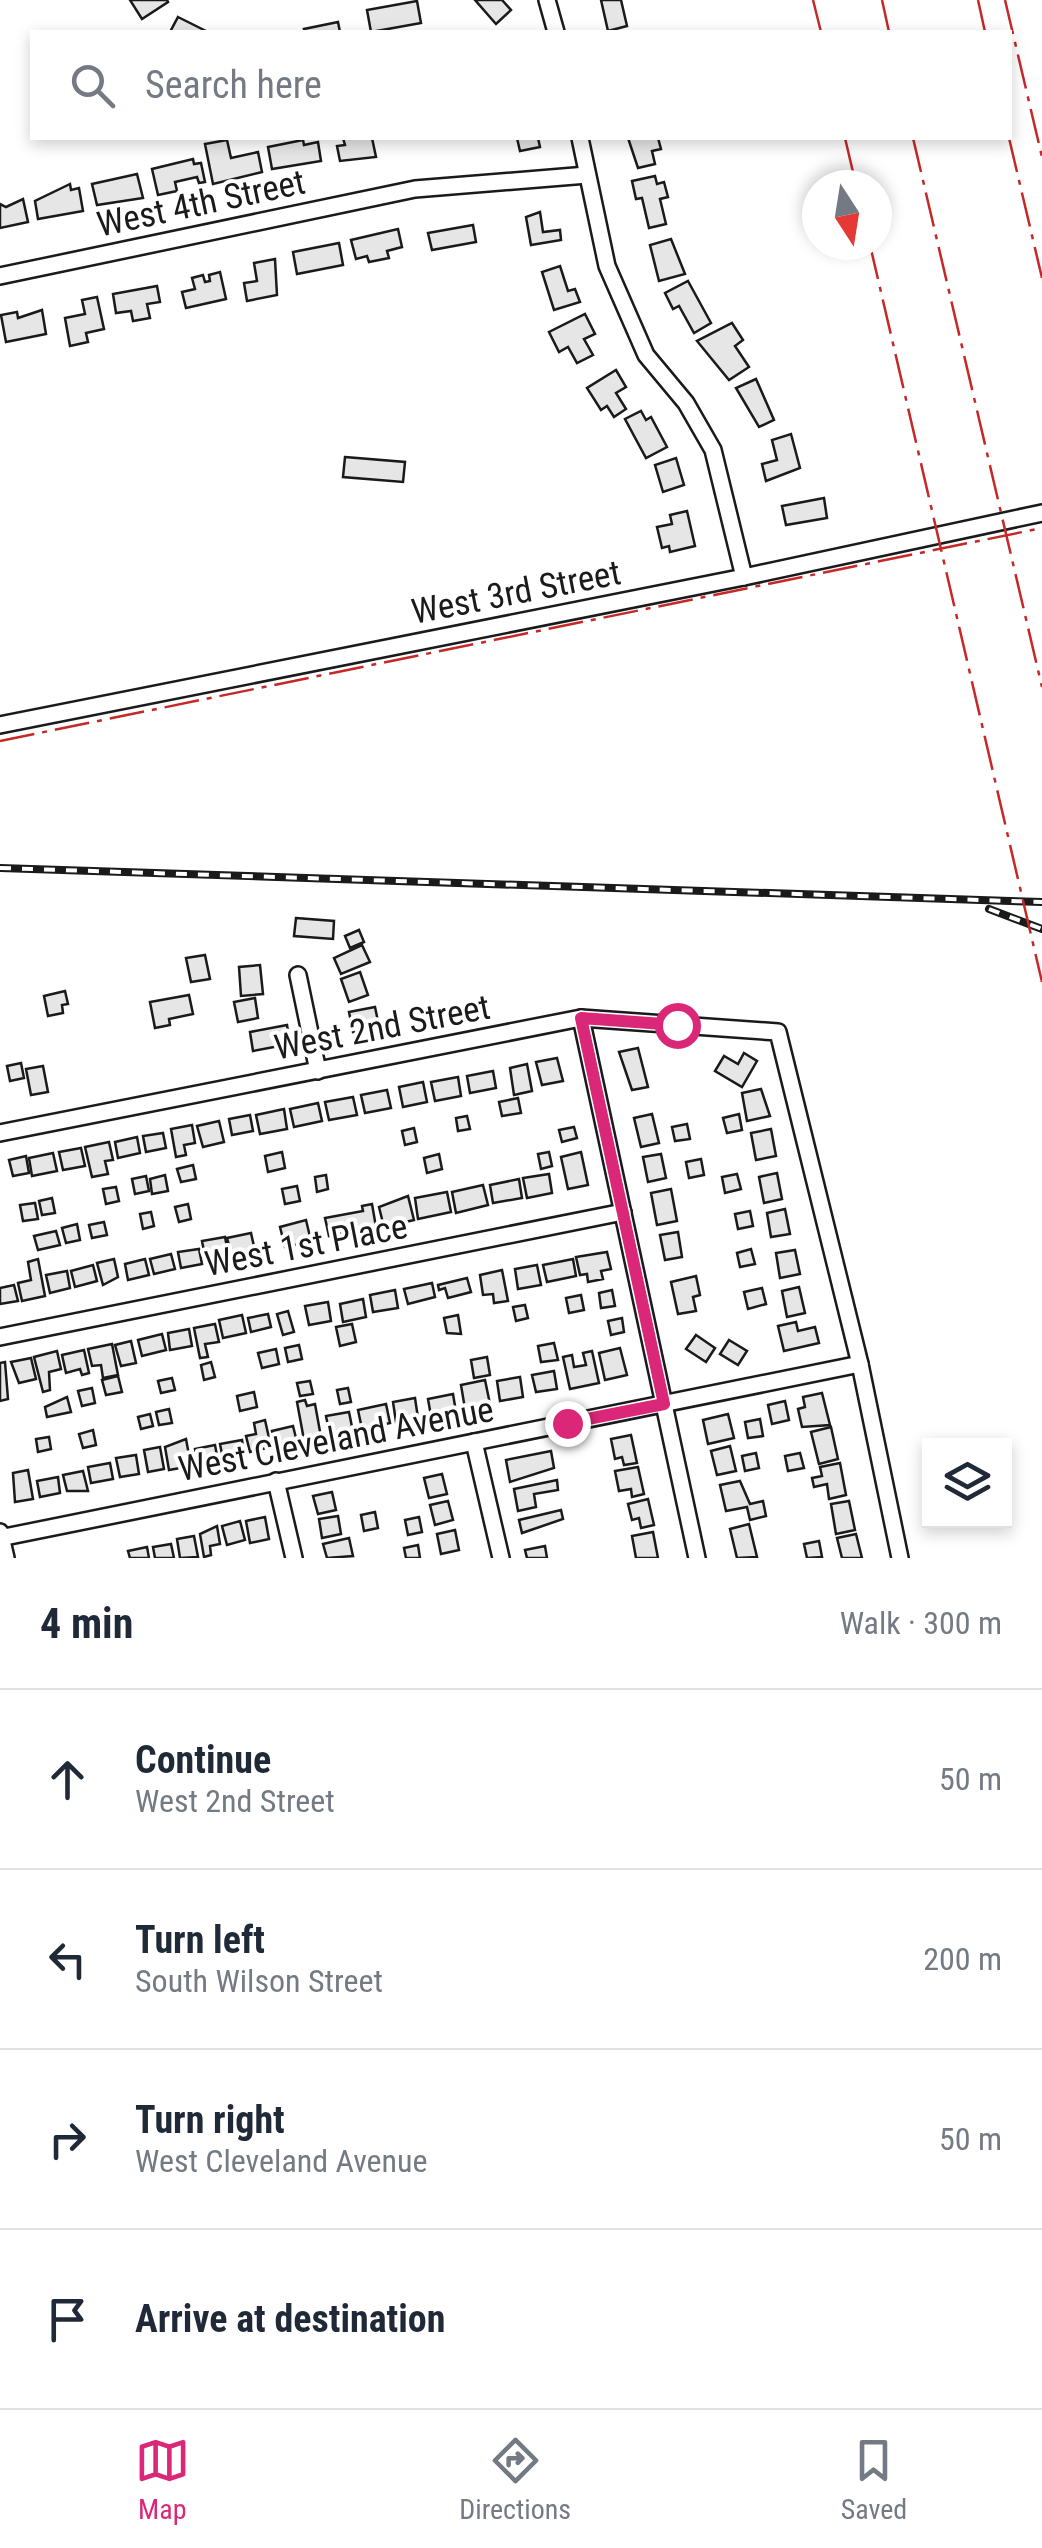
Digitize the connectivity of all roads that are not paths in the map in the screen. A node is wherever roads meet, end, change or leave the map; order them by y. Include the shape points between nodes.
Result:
1 (547, 0) edge
2 (555, 30) edge
3 (580, 140) edge
4 (587, 174) junction
5 (0, 276) edge
6 (1042, 513) edge
7 (744, 578) junction
8 (0, 725) edge
9 (298, 975) dead end
10 (581, 1018) junction
11 (318, 1071) junction
12 (0, 1133) edge
13 (623, 1212) junction
14 (0, 1337) edge
15 (860, 1364) junction
16 (664, 1404) junction
17 (474, 1442) junction
18 (276, 1481) junction
19 (0, 1536) edge
20 (6, 1558) edge
21 (294, 1558) edge
22 (500, 1558) edge
23 (697, 1558) edge
24 (900, 1558) edge

1 - 2 street
3 - 4 street
4 - 5 street, West 4th Street via 415,189
4 - 7 street via 607,266 646,355 686,403 712,450
6 - 7 street, West 3rd Street
7 - 8 street, West 3rd Street
9 - 11 street
10 - 11 street, West 2nd Street
10 - 13 street
10 - 15 street, West 2nd Street via 778,1032
11 - 12 street, West 2nd Street
13 - 14 street, West 1st Place
13 - 16 street
15 - 16 street, West Cleveland Avenue
15 - 24 street
16 - 17 street, West Cleveland Avenue
16 - 23 street
17 - 18 street, West Cleveland Avenue
17 - 22 street
18 - 19 street, West Cleveland Avenue
18 - 21 street
19 - 20 street

